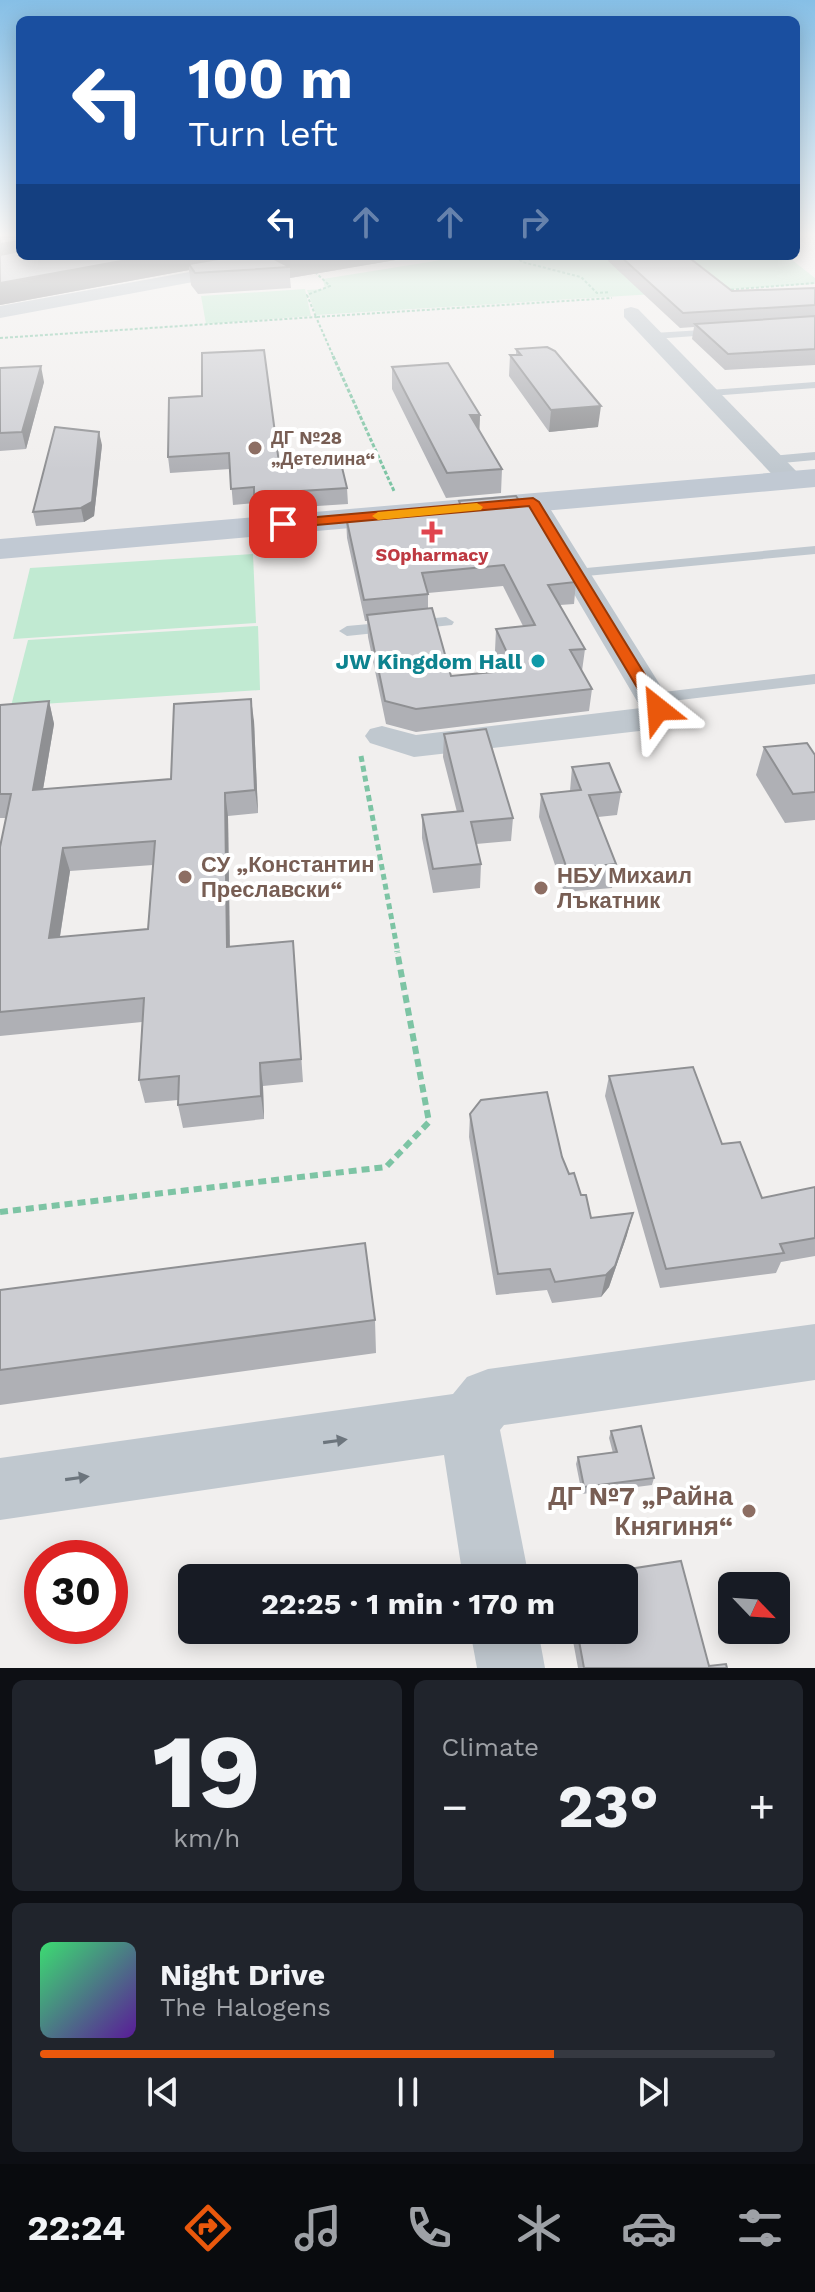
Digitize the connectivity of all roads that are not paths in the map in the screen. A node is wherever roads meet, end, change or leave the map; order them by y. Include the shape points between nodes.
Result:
1 (634, 315) edge
2 (727, 331) edge
3 (654, 336) junction
4 (815, 385) edge
5 (710, 393) junction
6 (815, 456) edge
7 (792, 473) edge
8 (533, 502) junction
9 (0, 549) edge
10 (815, 550) edge
11 (576, 573) junction
12 (446, 622) dead end
13 (347, 631) dead end
14 (815, 679) edge
15 (655, 698) junction
16 (382, 736) road end
17 (815, 1352) edge
18 (469, 1422) junction
19 (0, 1489) edge
20 (494, 1564) edge
21 (507, 1644) edge
22 (511, 1668) edge

1 - 3 street
2 - 3 lane
3 - 5 street
4 - 5 lane
5 - 7 street
6 - 7 lane
7 - 8 street
8 - 9 street
8 - 11 street
10 - 11 lane
11 - 15 street
12 - 13 lane
14 - 15 lane
15 - 16 street via 658,709 648,720 414,746
17 - 18 street via 488,1398
19 -> 18 street
18 - 20 street
21 - 22 street

